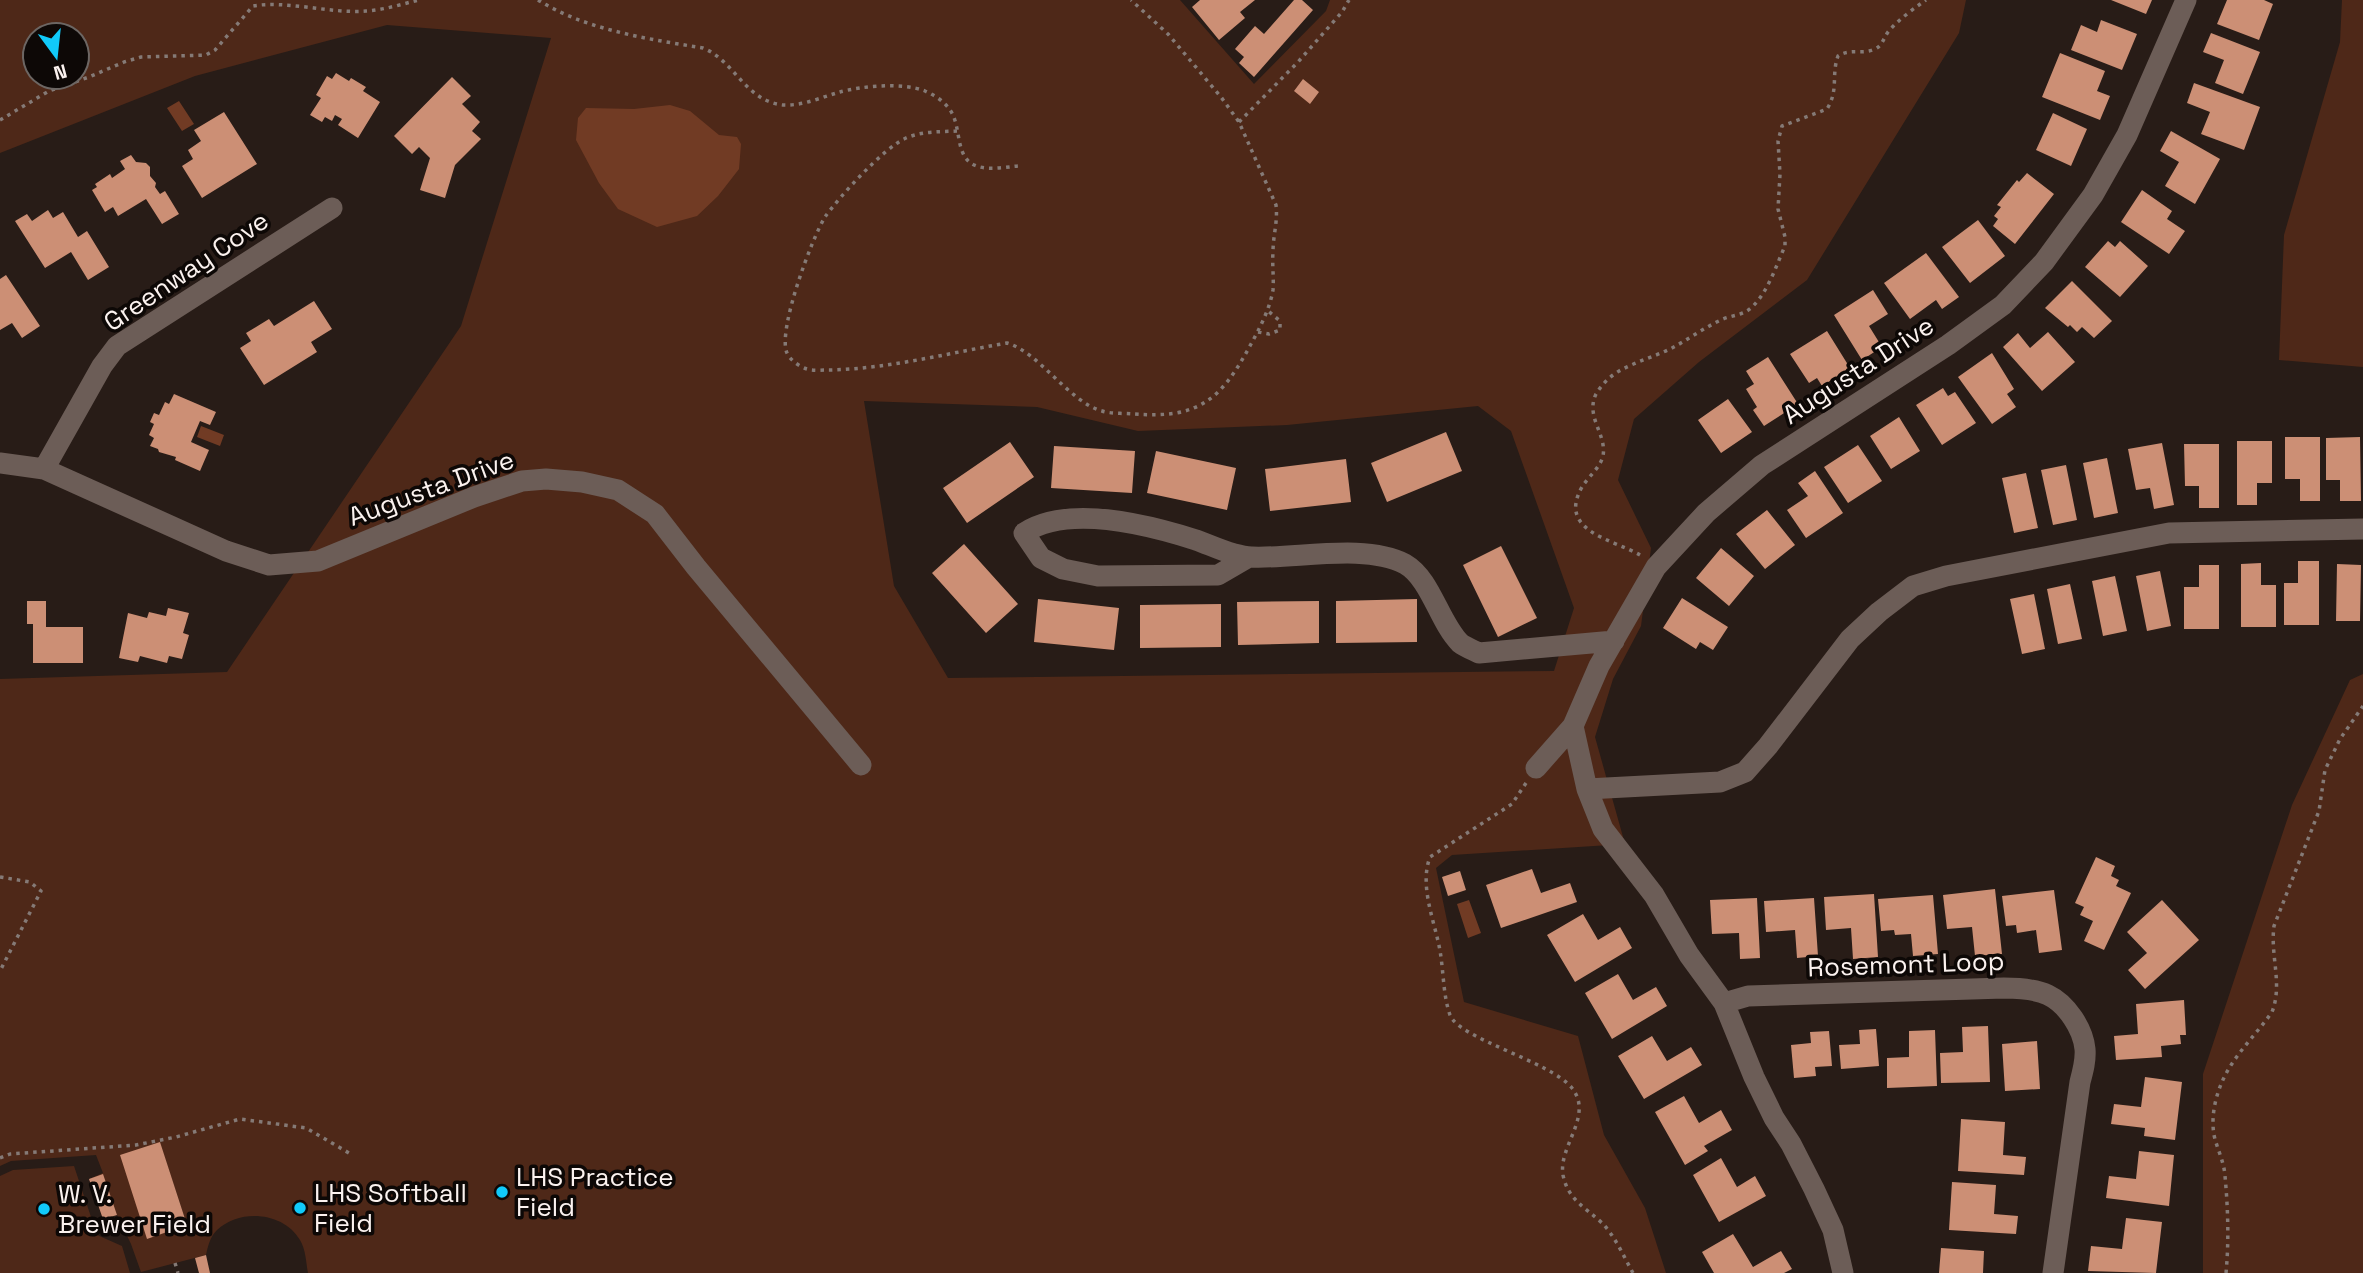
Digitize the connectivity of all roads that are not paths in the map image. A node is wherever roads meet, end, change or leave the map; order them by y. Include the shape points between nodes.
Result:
1 (2186, 0) edge
2 (332, 208) dead end
3 (0, 463) edge
4 (44, 469) junction
5 (2363, 529) edge
6 (1249, 558) junction
7 (1614, 641) junction
8 (1573, 726) junction
9 (861, 765) dead end
10 (1536, 768) road end
11 (1587, 789) junction
12 (1724, 1003) junction
13 (1843, 1273) edge
14 (2053, 1273) edge

1 - 7 street, Augusta Drive via 2127,135 2093,195 2041,265 2003,305 1762,465 1706,513 1656,567
2 - 4 street, Greenway Cove via 117,346
3 - 4 street, Augusta Drive
4 - 9 street, Augusta Drive via 226,551 270,565 318,561 522,481 582,482 618,490 655,514
5 - 11 street via 2169,533 1913,586 1850,639 1745,772 1720,782
6 - 6 street via 1178,534 1114,520 1062,520 1036,525 1024,533 1041,558 1063,569 1098,576 1218,575
6 - 7 street via 1378,556 1407,565 1461,644 1479,653
7 - 8 street, Augusta Drive
8 - 10 street, Augusta Drive
8 - 11 street
11 - 12 street via 1603,829 1654,895
12 - 13 street via 1754,1077 1828,1220
12 - 14 street, Rosemont Loop via 1748,996 2004,988 2027,989 2064,1007 2085,1046 2085,1062

